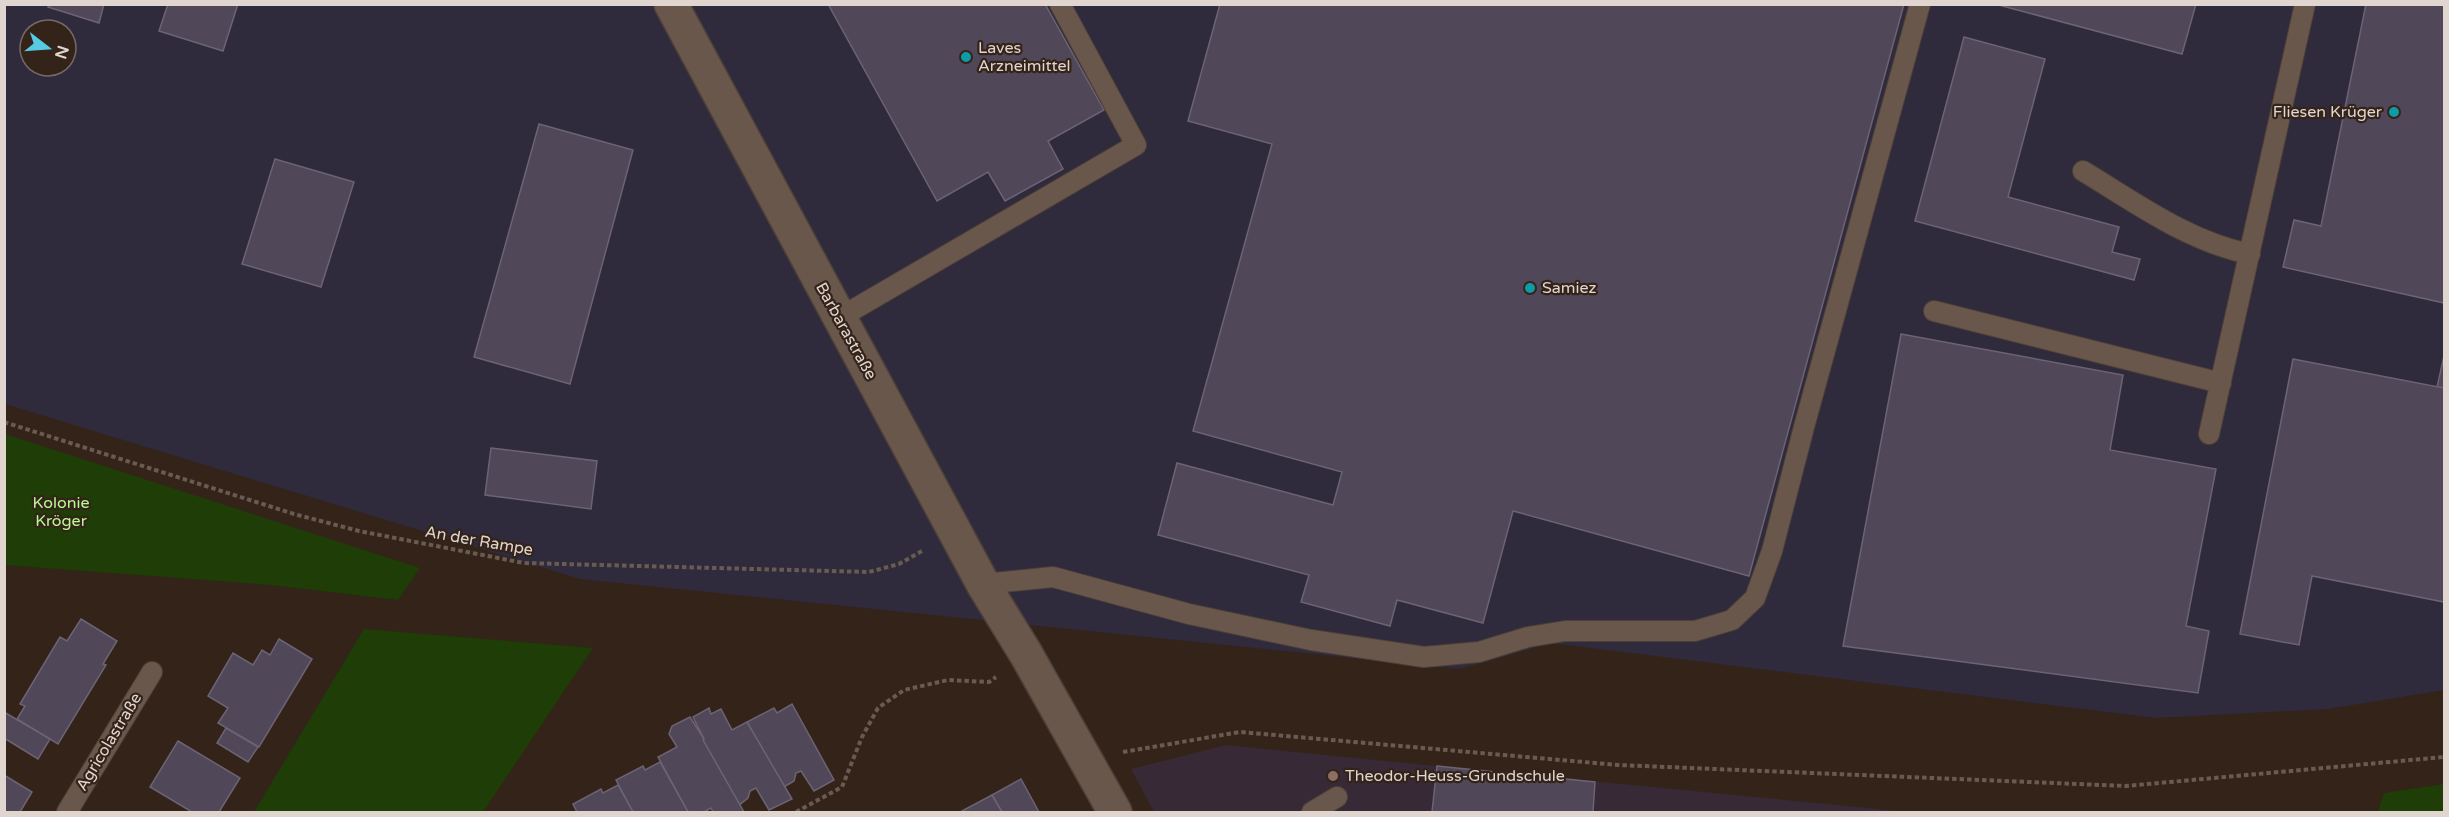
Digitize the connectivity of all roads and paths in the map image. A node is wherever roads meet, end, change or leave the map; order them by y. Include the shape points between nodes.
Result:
1 (671, 4) edge
2 (1060, 4) edge
3 (1920, 4) edge
4 (2305, 4) edge
5 (2083, 171) dead end
6 (2250, 254) junction
7 (1934, 311) dead end
8 (838, 318) junction
9 (2221, 383) junction
10 (4, 422) edge
11 (2210, 434) dead end
12 (956, 530) junction
13 (982, 584) junction
14 (1026, 654) junction
15 (152, 672) dead end
16 (2445, 757) edge
17 (1084, 758) junction
18 (1338, 798) dead end
19 (67, 813) edge
20 (796, 813) edge
21 (1115, 813) edge
22 (1312, 813) edge

1 - 8 street, Barbarastraße
2 - 8 lane via 1136,145
3 - 13 lane via 1772,551 1755,598 1732,620 1695,631 1565,631 1479,652 1424,657 1311,640 1189,614 1053,577
4 - 6 lane
5 - 6 lane via 2176,227 2226,250
6 - 9 lane
7 - 9 lane
8 - 12 street, Barbarastraße
9 - 11 lane
10 - 12 path, An der Rampe via 305,517 524,563 869,572 899,564
12 - 13 street, Barbarastraße
13 - 14 street, Barbarastraße
14 - 17 street, Barbarastraße
14 - 20 path via 989,682 948,680 904,690 878,708 842,787
15 - 19 lane, Agricolastraße
16 - 17 path via 2126,786 1618,765 1240,732
17 - 21 street, Barbarastraße
18 - 22 lane

